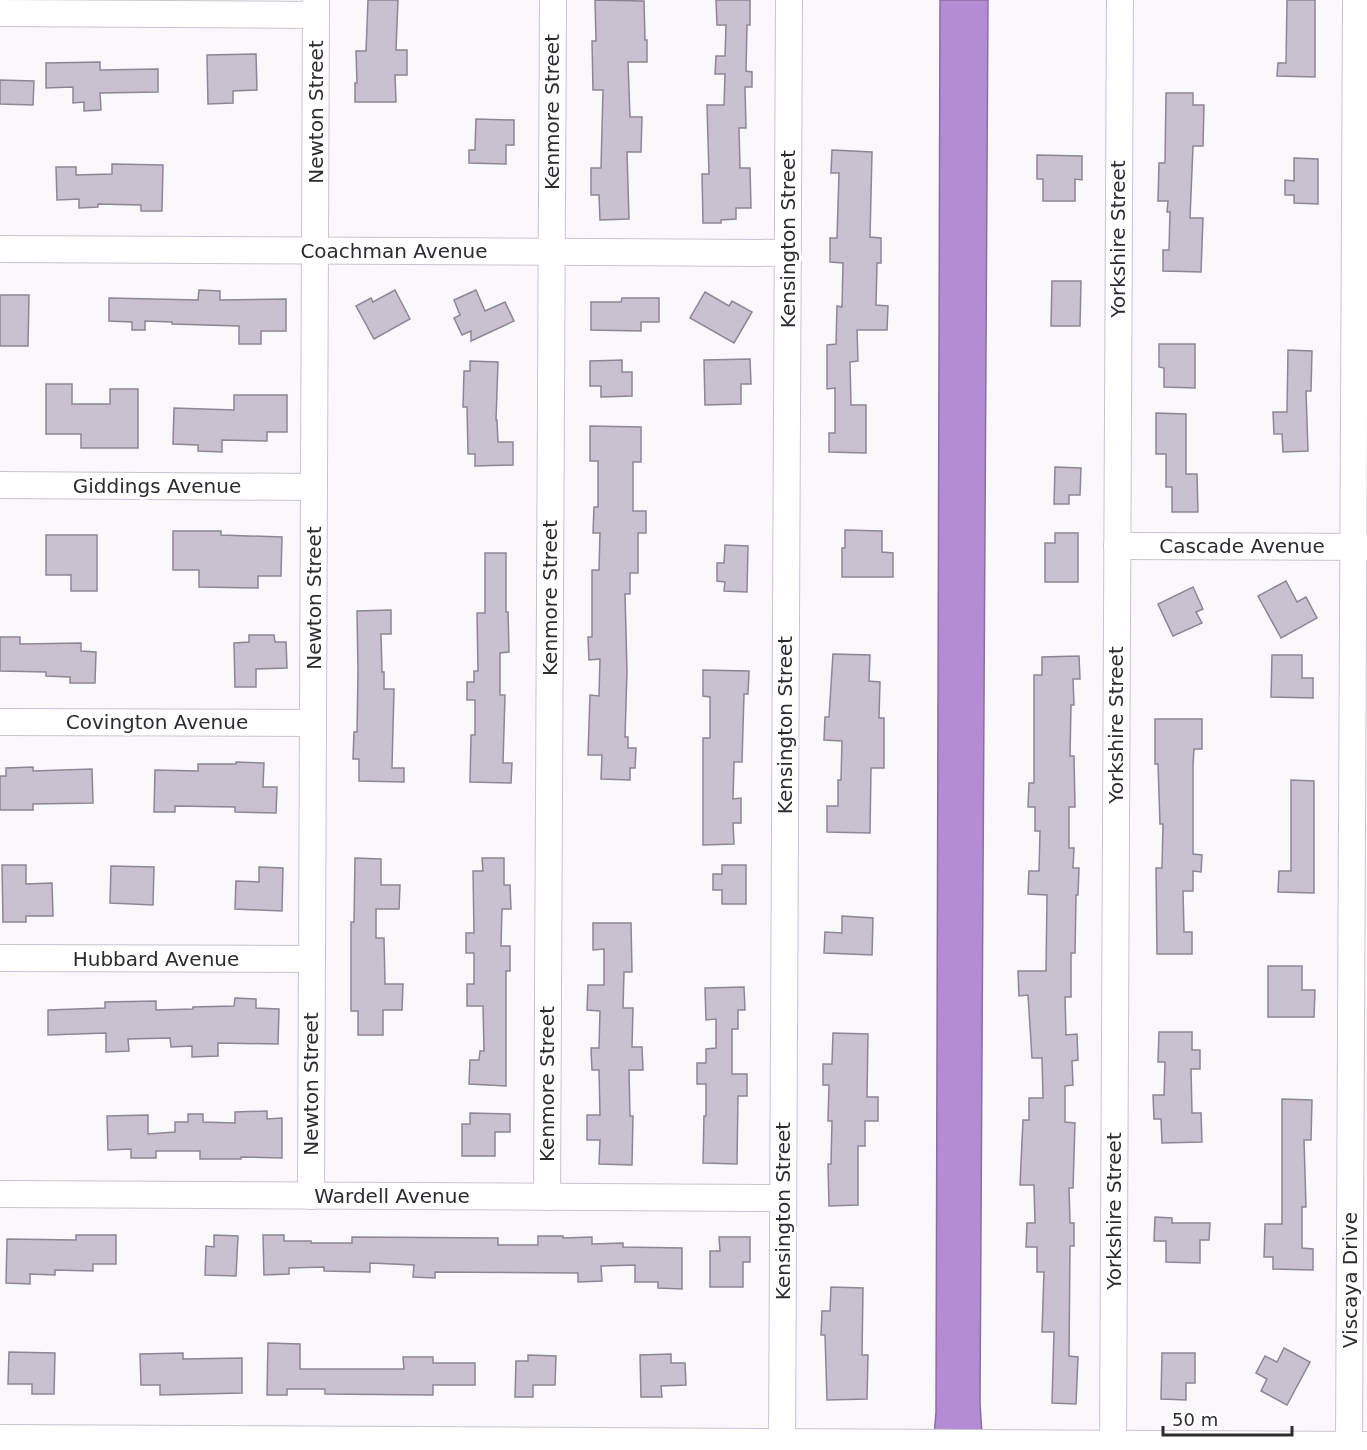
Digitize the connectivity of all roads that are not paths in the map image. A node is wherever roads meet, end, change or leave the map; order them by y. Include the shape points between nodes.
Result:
1 (553, 0) edge
2 (789, 0) edge
3 (1120, 0) edge
4 (1356, 0) edge
5 (316, 7) edge
6 (0, 13) edge
7 (1361, 74) edge
8 (0, 249) edge
9 (315, 251) junction
10 (551, 252) junction
11 (788, 253) junction
12 (1361, 311) edge
13 (0, 486) edge
14 (314, 487) junction
15 (1117, 546) junction
16 (1360, 547) edge
17 (0, 722) edge
18 (313, 723) junction
19 (0, 958) edge
20 (312, 959) junction
21 (1359, 1106) edge
22 (0, 1194) edge
23 (311, 1196) junction
24 (547, 1197) junction
25 (783, 1198) junction
26 (0, 1438) edge
27 (1358, 1445) edge
28 (782, 1446) edge
29 (1113, 1447) edge

1 - 10 street, Kenmore Street
2 - 11 street, Kensington Street
3 - 15 street, Yorkshire Street
4 - 7 street, Viscaya Drive
5 - 6 street
5 - 9 street, Newton Street
7 - 12 street, Viscaya Drive
8 - 9 street, Coachman Avenue
9 - 10 street, Coachman Avenue
9 - 14 street, Newton Street
10 - 11 street, Coachman Avenue
10 - 24 street, Kenmore Street
11 - 25 street, Kensington Street
12 - 16 street, Viscaya Drive
13 - 14 street, Giddings Avenue
14 - 18 street, Newton Street
15 - 16 street, Cascade Avenue
15 - 29 street, Yorkshire Street
16 - 21 street, Viscaya Drive
17 - 18 street, Covington Avenue
18 - 20 street, Newton Street
19 - 20 street, Hubbard Avenue
20 - 23 street, Newton Street
21 - 27 street, Viscaya Drive
22 - 23 street, Wardell Avenue
23 - 24 street, Wardell Avenue
24 - 25 street, Wardell Avenue
25 - 28 street, Kensington Street
26 - 28 street
27 - 29 street
28 - 29 street via 923,1442

